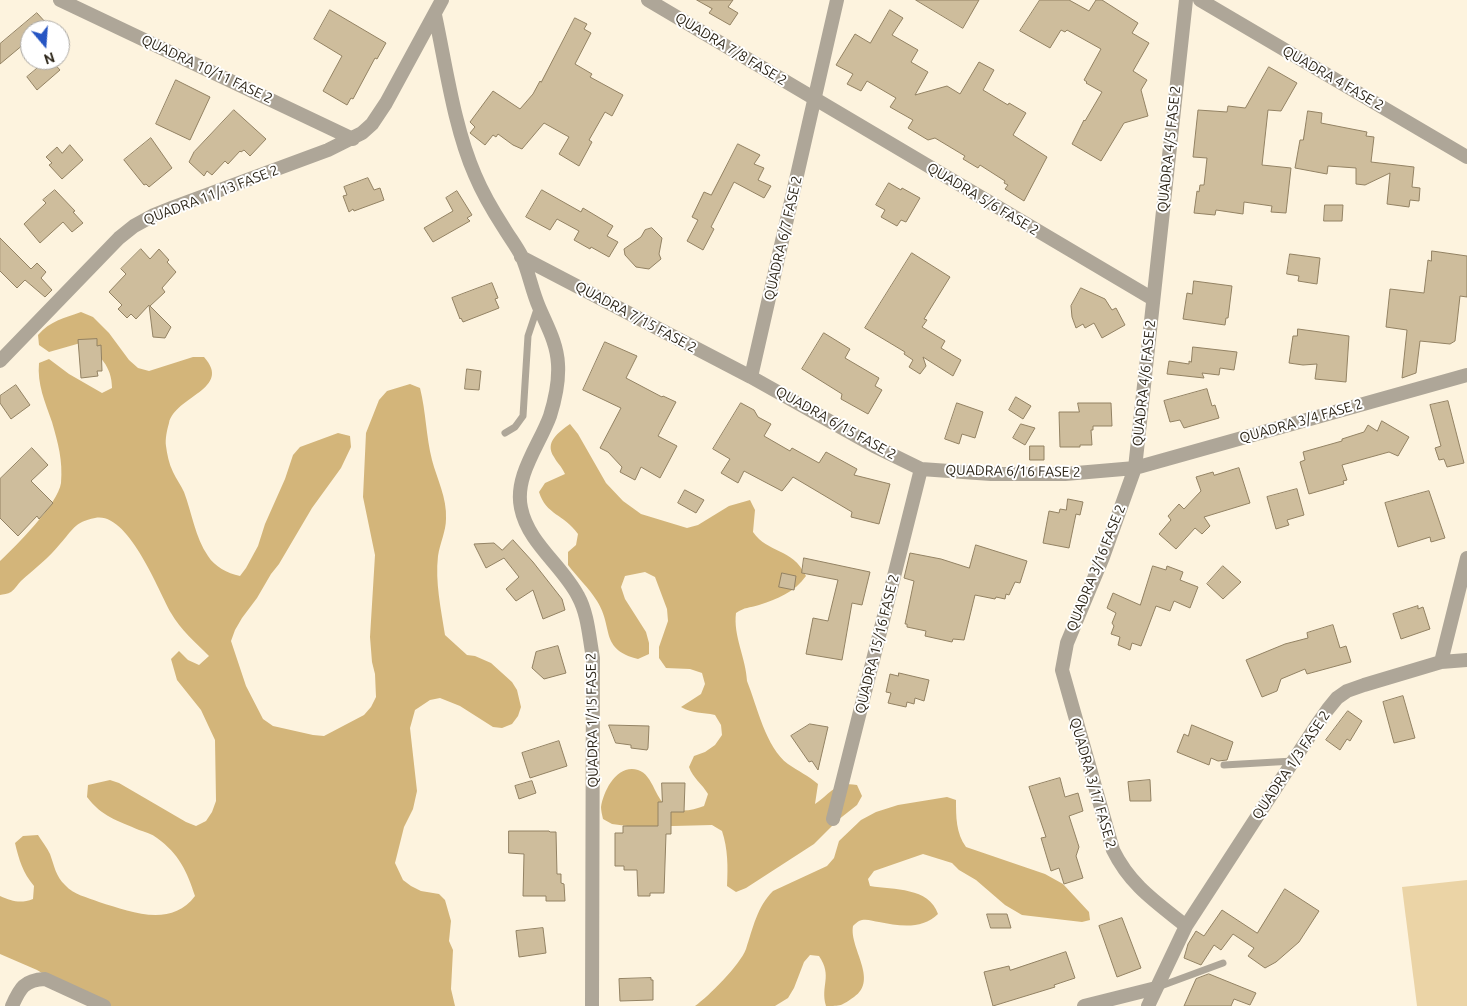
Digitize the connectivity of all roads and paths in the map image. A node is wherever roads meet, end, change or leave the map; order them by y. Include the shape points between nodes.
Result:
1 (60, 0) edge
2 (442, 0) edge
3 (648, 0) edge
4 (837, 0) edge
5 (1186, 0) edge
6 (1200, 0) edge
7 (435, 15) junction
8 (814, 98) junction
9 (353, 139) junction
10 (1467, 157) edge
11 (522, 257) junction
12 (1153, 299) junction
13 (538, 306) junction
14 (0, 361) edge
15 (1467, 375) edge
16 (751, 377) junction
17 (505, 433) dead end
18 (1135, 468) junction
19 (921, 469) junction
20 (1467, 558) edge
21 (1467, 660) edge
22 (1441, 662) junction
23 (1062, 670) joint
24 (1294, 760) junction
25 (1224, 765) dead end
26 (833, 819) dead end
27 (1186, 926) junction
28 (1223, 963) dead end
29 (1156, 988) junction
30 (12, 1006) edge
31 (104, 1006) edge
32 (592, 1006) edge
33 (1084, 1006) edge
34 (1148, 1006) edge

1 - 9 street, QUADRA 10/11 FASE 2
2 - 7 street, QUADRA 11/13 FASE 2
3 - 8 street, QUADRA 7/8 FASE 2
4 - 8 street, QUADRA 6/7 FASE 2
5 - 12 street, QUADRA 4/5 FASE 2
6 - 10 street, QUADRA 4 FASE 2
7 - 9 street, QUADRA 11/13 FASE 2 via 386,104 372,124
7 - 11 street via 453,104 468,157 493,212
8 - 12 street, QUADRA 5/6 FASE 2
8 - 16 street, QUADRA 6/7 FASE 2
9 - 14 street, QUADRA 11/13 FASE 2 via 174,207 134,226
11 - 13 street, QUADRA 1/15 FASE 2
11 - 16 street, QUADRA 7/15 FASE 2
12 - 18 street, QUADRA 4/6 FASE 2
13 - 17 lane via 528,336 523,416 515,427
13 - 32 street, QUADRA 1/15 FASE 2 via 554,339 558,364 556,388 550,415 526,469 520,499 531,532 579,597 593,658
15 - 18 street, QUADRA 3/4 FASE 2
16 - 19 street, QUADRA 6/15 FASE 2
18 - 19 street, QUADRA 6/16 FASE 2 via 1065,474 991,474
18 - 23 street, QUADRA 3/16 FASE 2 via 1067,643
19 - 26 street, QUADRA 15/16 FASE 2
20 - 22 street
21 - 22 street, QUADRA 1/3 FASE 2
22 - 24 street, QUADRA 1/3 FASE 2 via 1347,691 1328,709
23 - 27 street, QUADRA 3/17 FASE 2 via 1112,850 1125,874
24 - 25 lane
24 - 27 street, QUADRA 1/3 FASE 2
27 - 29 street, QUADRA 1/3 FASE 2
28 - 29 lane
29 - 33 street
29 - 34 street, QUADRA 1/3 FASE 2
30 - 31 street via 20,989 30,982 45,980

